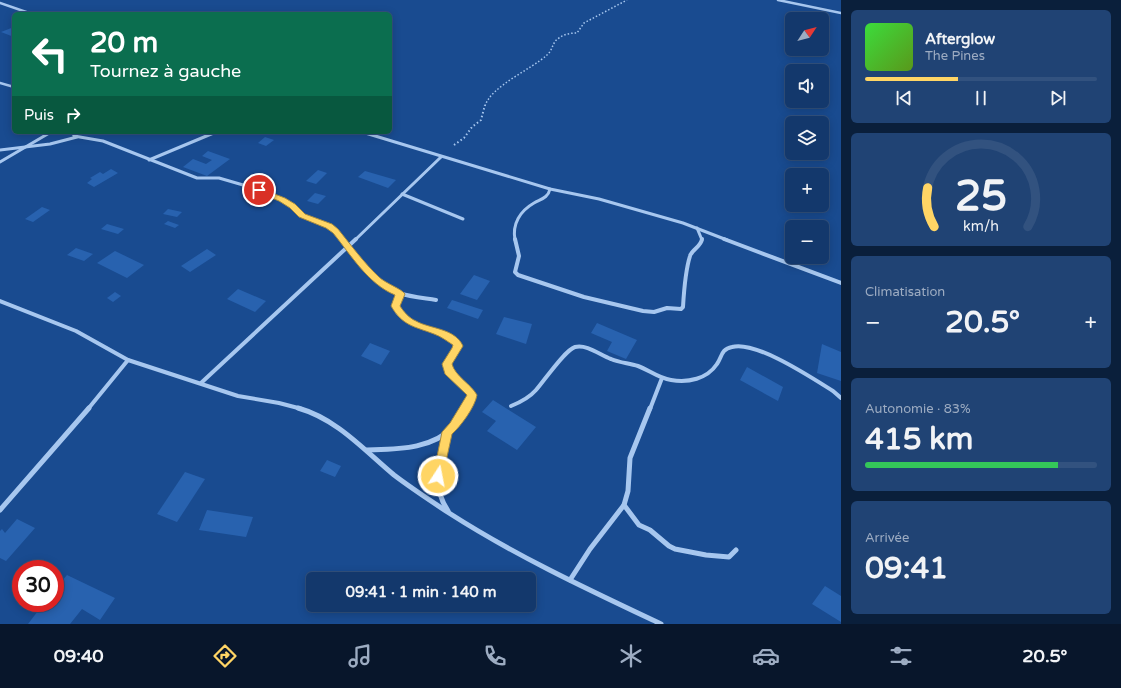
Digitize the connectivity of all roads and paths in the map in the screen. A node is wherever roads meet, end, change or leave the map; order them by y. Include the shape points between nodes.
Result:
1 (627, 0) edge
2 (778, 0) edge
3 (0, 3) edge
4 (26, 12) edge
5 (841, 13) edge
6 (0, 83) edge
7 (12, 86) edge
8 (48, 134) edge
9 (73, 134) edge
10 (211, 134) edge
11 (368, 134) edge
12 (77, 137) junction
13 (25, 147) junction
14 (0, 150) edge
15 (432, 154) junction
16 (440, 157) junction
17 (149, 160) junction
18 (0, 162) edge
19 (550, 189) junction
20 (402, 194) junction
21 (463, 219) dead end
22 (697, 228) junction
23 (348, 247) junction
24 (841, 283) edge
25 (400, 294) junction
26 (436, 300) dead end
27 (0, 301) edge
28 (128, 360) junction
29 (662, 378) junction
30 (201, 383) junction
31 (841, 398) edge
32 (511, 406) dead end
33 (447, 432) junction
34 (367, 450) junction
35 (624, 505) junction
36 (0, 510) edge
37 (449, 513) junction
38 (736, 550) dead end
39 (570, 580) junction
40 (661, 624) edge

1 - 15 path via 584,23 579,32 563,35 553,43 546,56 512,77 487,99 481,120 464,138 442,154
2 - 5 street
3 - 4 street
6 - 7 street
8 - 13 street
9 - 12 street
10 - 17 street
11 - 15 street
12 - 13 street
12 - 17 street via 94,138
13 - 14 street
13 - 18 street
15 - 16 street
16 - 19 street
16 - 20 street
17 - 23 street via 198,178 231,180 282,200 302,215 329,226
19 - 22 street via 612,202
19 - 22 street via 546,197 532,204 516,220 514,234 519,256 515,272 584,297 648,312 667,308 681,309 690,254 702,241
20 - 21 street
20 - 23 street
22 - 24 street
23 - 25 street via 375,279
23 - 30 street
25 - 26 street
25 - 33 street via 395,306 406,320 430,328 457,342 458,346 446,364 448,371 472,395 454,426
27 - 28 street via 76,331
28 - 30 street
28 - 36 street
29 - 31 street via 687,382 702,377 712,370 721,353 728,347 735,346 763,352
29 - 32 street via 638,366 610,359 578,345 570,349 536,390 526,399
29 - 35 street via 630,458 628,492
30 - 34 street via 238,396 308,411 338,428
33 - 34 street via 436,439 410,447
33 - 37 street via 438,488 440,499
34 - 37 street via 395,475
35 - 38 street via 639,525 675,549 724,557 729,557
35 - 39 street
37 - 39 street via 544,568
39 - 40 street

